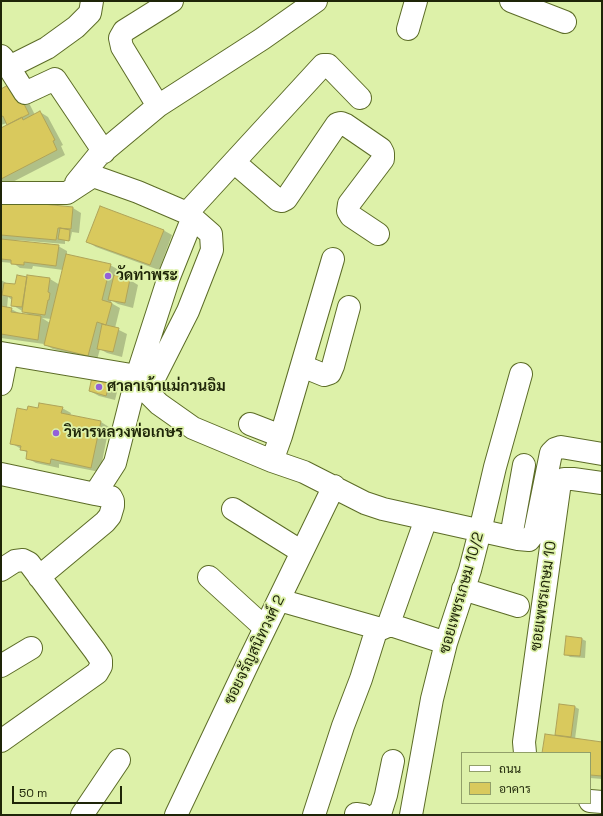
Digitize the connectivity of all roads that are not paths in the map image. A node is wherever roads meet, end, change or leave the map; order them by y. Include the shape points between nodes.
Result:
1 (92, 1) edge
2 (172, 1) edge
3 (316, 1) edge
4 (416, 1) edge
5 (511, 1) edge
6 (564, 22) dead end
7 (408, 30) dead end
8 (4, 60) edge
9 (360, 98) dead end
10 (158, 106) junction
11 (104, 152) junction
12 (234, 162) junction
13 (1, 193) edge
14 (67, 193) junction
15 (190, 215) junction
16 (378, 234) dead end
17 (333, 259) dead end
18 (349, 307) dead end
19 (4, 354) edge
20 (302, 366) junction
21 (521, 374) dead end
22 (1, 384) edge
23 (142, 384) junction
24 (250, 424) dead end
25 (281, 436) junction
26 (602, 454) edge
27 (272, 461) junction
28 (524, 465) dead end
29 (1, 474) edge
30 (602, 483) edge
31 (334, 486) junction
32 (94, 494) junction
33 (233, 509) dead end
34 (426, 519) junction
35 (480, 531) junction
36 (511, 537) junction
37 (302, 552) junction
38 (1, 570) edge
39 (39, 577) junction
40 (209, 577) dead end
41 (463, 589) junction
42 (279, 600) junction
43 (518, 606) dead end
44 (382, 627) junction
45 (265, 628) junction
46 (446, 643) junction
47 (31, 648) dead end
48 (1, 666) edge
49 (1, 741) edge
50 (525, 752) edge
51 (119, 760) dead end
52 (393, 761) dead end
53 (386, 794) junction
54 (591, 801) edge
55 (602, 802) edge
56 (412, 808) edge
57 (82, 815) edge
58 (176, 815) edge
59 (314, 815) edge
60 (365, 815) edge

1 - 8 street via 90,13 80,24 47,48
2 - 10 street via 124,31 120,38 122,47
3 - 10 street
4 - 7 street
5 - 6 street
8 - 11 street via 25,93 55,79
9 - 12 street via 328,65 323,65
10 - 11 street
11 - 14 street
12 - 15 street
12 - 16 street via 282,201 286,199 337,124 346,125 381,149 383,154 383,159 349,204 348,211 351,216
13 - 14 street
14 - 15 street via 93,176
15 - 23 street via 169,277
15 - 23 street via 211,234 212,250 188,311
17 - 20 street
18 - 20 street via 330,373 324,375
19 - 22 street
19 - 23 street
20 - 25 street
21 - 35 street, ซอยเพชรเกษม 10/2
23 - 27 street via 159,404 193,428
23 - 32 street via 115,463
24 - 25 street
25 - 27 street
26 - 36 street via 561,446 555,449 551,453 535,532 529,540
27 - 31 street
28 - 36 street
29 - 32 street
30 - 50 street, ซอยเพชรเกษม 10 via 573,479 564,479 560,482 524,742
31 - 34 street via 365,503
31 - 37 street, ซอยจรัญสนิทวงศ์ 2
32 - 39 street via 112,497 110,516
33 - 37 street
34 - 35 street
34 - 44 street
35 - 36 street
35 - 41 street, ซอยเพชรเกษม 10/2
37 - 42 street, ซอยจรัญสนิทวงศ์ 2
38 - 39 street via 15,561 23,560 29,563
39 - 49 street via 96,650 101,666 97,673
40 - 45 street
41 - 43 street
41 - 46 street, ซอยเพชรเกษม 10/2
42 - 44 street
42 - 45 street, ซอยจรัญสนิทวงศ์ 2
44 - 46 street via 394,626
44 - 59 street via 343,726
45 - 58 street, ซอยจรัญสนิทวงศ์ 2
46 - 56 street, ซอยเพชรเกษม 10/2 via 432,699
47 - 48 street
51 - 57 street
52 - 53 street
53 - 56 street
53 - 60 street via 381,811
54 - 55 street

